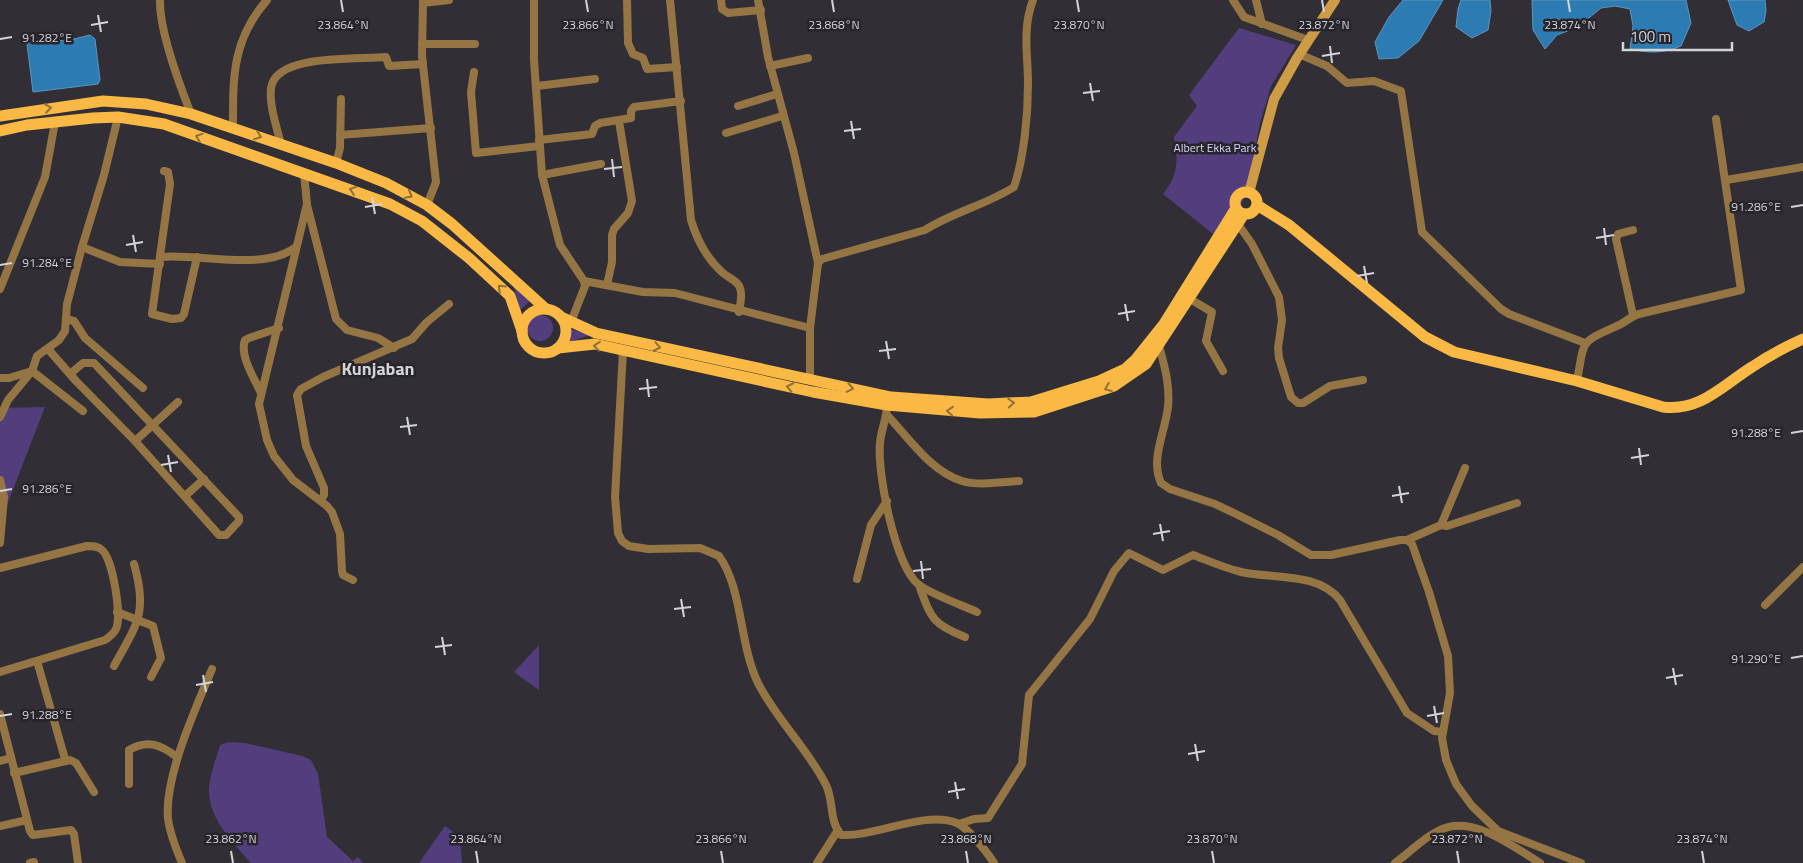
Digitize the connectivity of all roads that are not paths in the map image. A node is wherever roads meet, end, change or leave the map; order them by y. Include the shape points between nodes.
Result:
1 (160, 0) edge
2 (267, 0) edge
3 (449, 0) edge
4 (534, 0) edge
5 (627, 0) edge
6 (670, 0) edge
7 (721, 0) edge
8 (758, 0) edge
9 (1032, 0) edge
10 (1233, 0) edge
11 (1256, 0) edge
12 (1334, 0) edge
13 (423, 1) edge
14 (761, 10) junction
15 (1262, 24) junction
16 (1308, 40) junction
17 (422, 44) junction
18 (475, 44) dead end
19 (1299, 54) junction
20 (808, 58) dead end
21 (423, 64) junction
22 (770, 66) junction
23 (678, 68) junction
24 (474, 72) dead end
25 (595, 80) dead end
26 (537, 86) junction
27 (777, 94) junction
28 (341, 99) dead end
29 (681, 101) junction
30 (738, 106) dead end
31 (191, 114) junction
32 (0, 116) edge
33 (782, 116) junction
34 (118, 117) junction
35 (1716, 119) dead end
36 (619, 121) junction
37 (55, 122) junction
38 (233, 127) junction
39 (431, 128) junction
40 (0, 131) edge
41 (726, 133) dead end
42 (340, 135) junction
43 (539, 143) junction
44 (281, 145) junction
45 (336, 163) junction
46 (601, 164) dead end
47 (1803, 167) edge
48 (164, 171) dead end
49 (304, 174) junction
50 (542, 176) junction
51 (1726, 180) junction
52 (1249, 193) junction
53 (306, 204) junction
54 (427, 205) junction
55 (1257, 205) junction
56 (1239, 215) junction
57 (1633, 230) dead end
58 (82, 247) junction
59 (296, 247) junction
60 (197, 257) junction
61 (161, 260) junction
62 (818, 263) junction
63 (584, 281) junction
64 (607, 285) junction
65 (0, 289) edge
66 (1190, 299) junction
67 (449, 304) dead end
68 (546, 309) junction
69 (739, 312) junction
70 (1633, 315) junction
71 (66, 319) junction
72 (566, 320) junction
73 (279, 328) junction
74 (810, 328) junction
75 (522, 331) junction
76 (1803, 340) edge
77 (1585, 343) junction
78 (1159, 346) junction
79 (394, 348) junction
80 (558, 348) junction
81 (48, 349) junction
82 (623, 351) junction
83 (32, 371) junction
84 (1223, 371) dead end
85 (70, 374) junction
86 (0, 378) edge
87 (810, 380) junction
88 (1363, 380) dead end
89 (1577, 381) junction
90 (143, 388) dead end
91 (261, 393) junction
92 (178, 402) dead end
93 (887, 410) junction
94 (83, 412) dead end
95 (0, 417) edge
96 (153, 424) junction
97 (135, 441) junction
98 (1465, 468) dead end
99 (204, 479) junction
100 (0, 480) edge
101 (1019, 481) dead end
102 (185, 496) junction
103 (320, 500) junction
104 (887, 501) junction
105 (1516, 503) dead end
106 (1440, 525) junction
107 (1407, 540) junction
108 (0, 543) edge
109 (134, 564) dead end
110 (1803, 567) edge
111 (0, 568) edge
112 (857, 579) dead end
113 (353, 580) dead end
114 (919, 585) junction
115 (1765, 604) dead end
116 (118, 612) junction
117 (977, 612) dead end
118 (139, 620) junction
119 (965, 637) dead end
120 (37, 661) junction
121 (114, 666) dead end
122 (212, 669) dead end
123 (0, 672) edge
124 (151, 677) dead end
125 (0, 714) edge
126 (1443, 732) junction
127 (178, 757) junction
128 (11, 758) junction
129 (65, 759) junction
130 (0, 761) edge
131 (14, 773) junction
132 (130, 784) dead end
133 (94, 792) dead end
134 (27, 820) junction
135 (959, 824) junction
136 (0, 826) edge
137 (838, 830) junction
138 (34, 862) edge
139 (30, 863) edge
140 (78, 863) edge
141 (182, 863) edge
142 (817, 863) edge
143 (994, 863) edge
144 (1395, 863) edge
145 (1540, 863) edge
146 (1581, 863) edge

1 - 31 street via 180,84
2 - 38 street via 246,26 241,41 234,86
3 - 13 street
4 - 26 street
5 - 23 street via 631,51 643,58 647,68
6 - 23 street
7 - 14 street via 722,9 728,13
8 - 14 street
9 - 62 street via 1026,23 1028,85 1022,151 1014,188 925,230 822,259
10 - 15 street via 1244,17
11 - 15 street
12 - 16 street
13 - 17 street
14 - 22 street
15 - 16 street
16 - 19 street
17 - 18 street
17 - 21 street
19 - 52 street via 1274,100
19 - 77 street via 1327,66 1347,83 1374,81 1401,91 1422,232 1501,309
20 - 22 street
21 - 39 street
21 - 44 street via 389,66 386,57 318,62 282,70 274,78 271,88
22 - 27 street
23 - 29 street
24 - 43 street via 471,92 476,153
25 - 26 street
26 - 43 street
27 - 30 street
27 - 33 street
28 - 42 street
29 - 36 street via 634,107 631,118
29 - 69 street via 691,220 709,258 738,284 741,290
32 -> 31 main road via 103,101 146,104
31 - 38 main road
33 - 41 street
33 - 62 street via 794,153
34 - 37 main road
49 -> 34 main road via 164,124
34 - 58 street
35 - 51 street
36 - 43 street via 600,123 592,134
36 - 64 street via 632,201 628,213 612,235 612,262
37 - 40 main road
37 - 65 street via 45,177
38 -> 44 main road
39 - 42 street
39 - 54 street via 436,182
42 - 45 street
43 - 50 street
44 - 45 main road
45 -> 54 main road via 386,183
46 - 50 street
47 - 51 street
48 - 61 street via 170,176
49 - 53 street
75 -> 49 main road via 510,296 422,221 390,204
50 - 63 street via 560,245
51 - 70 street via 1741,290
52 - 55 main road
52 - 56 main road via 1242,193 1237,198
53 - 59 street
53 - 79 street via 336,320 347,330 378,338
54 - 68 main road
55 - 56 main road via 1251,213
55 - 89 main road via 1289,225 1425,338 1441,347
56 - 66 main road
87 -> 56 main road via 891,397 1010,404 1031,402 1099,381 1124,369 1146,348
56 - 88 street via 1279,297 1282,320 1279,358 1291,397 1303,403 1330,386
57 - 70 street via 1618,234 1616,239
58 - 61 street via 120,262
58 - 71 street
59 - 60 street via 280,255 258,259
59 - 73 street
60 - 61 street
60 - 61 street via 184,314 178,318 152,314
62 - 74 street
63 - 64 street
63 - 72 street via 585,286
64 - 69 street via 643,292 676,293
66 - 78 main road
66 - 84 street via 1212,312 1206,341
67 - 79 street via 432,317 412,340
68 - 72 main road
68 - 75 main road via 532,312
69 - 74 street
70 - 77 street via 1625,323 1594,335
71 - 81 street via 62,335
71 - 90 street via 74,321 85,338
72 - 80 main road via 565,336
72 -> 87 main road via 596,333
73 - 91 street
73 - 91 street via 249,338 243,345
74 - 87 street
75 - 80 main road via 532,349 545,352
76 - 89 main road via 1753,366 1706,400 1686,407 1663,407
77 - 89 street
78 -> 93 main road via 1146,364 1114,386 1034,412 980,414
78 - 107 street via 1169,384 1168,408 1156,464 1161,483 1170,490 1216,504 1278,534 1311,555 1331,555
79 - 103 street via 323,377 297,395 306,446 324,488
82 -> 80 main road via 595,344
81 - 83 street via 37,356
81 - 85 street
93 -> 82 main road
82 - 137 street via 615,498 618,533 629,546 700,548 719,556 730,576 744,640 759,683 824,782
83 - 86 street
83 - 94 street
83 - 95 street via 8,400
85 - 96 street via 83,363 94,363
85 - 97 street
91 - 103 street via 260,412 274,456 293,480
92 - 96 street
93 - 101 street via 925,456 951,476 973,482
93 - 104 street via 880,443
96 - 97 street
96 - 99 street
97 - 102 street
98 - 106 street
99 - 102 street
99 - 102 street via 239,518 226,535 219,535
100 - 108 street via 4,497
103 - 113 street via 338,524 343,575
104 - 112 street via 871,525
104 - 114 street via 898,552
105 - 106 street via 1447,526
106 - 107 street
107 - 126 street via 1416,550 1448,656 1450,693
109 - 118 street via 140,591
110 - 115 street
111 - 116 street via 96,546 107,556 111,568
114 - 117 street
114 - 119 street via 936,622 942,628
116 - 118 street
116 - 120 street via 116,629 105,640
118 - 121 street
118 - 124 street via 156,630 161,658
120 - 123 street
120 - 129 street
122 - 127 street
125 - 128 street
126 - 135 street via 1434,731 1407,713 1340,600 1328,588 1298,579 1241,572 1193,555 1163,570 1129,553 1114,571 1090,619 1029,695 1022,764 996,806 988,818
126 - 146 street via 1450,770 1484,820 1498,831
127 - 132 street via 158,744 134,747 128,756
127 - 141 street via 168,818
128 - 130 street
128 - 131 street
129 - 131 street
129 - 133 street via 76,763
131 - 134 street
134 - 136 street
134 - 140 street via 33,835 71,830
135 - 137 street via 947,820 924,822 855,836 841,835
135 - 143 street
137 - 142 street
138 - 139 street
144 - 145 street via 1438,831 1464,825 1485,832

